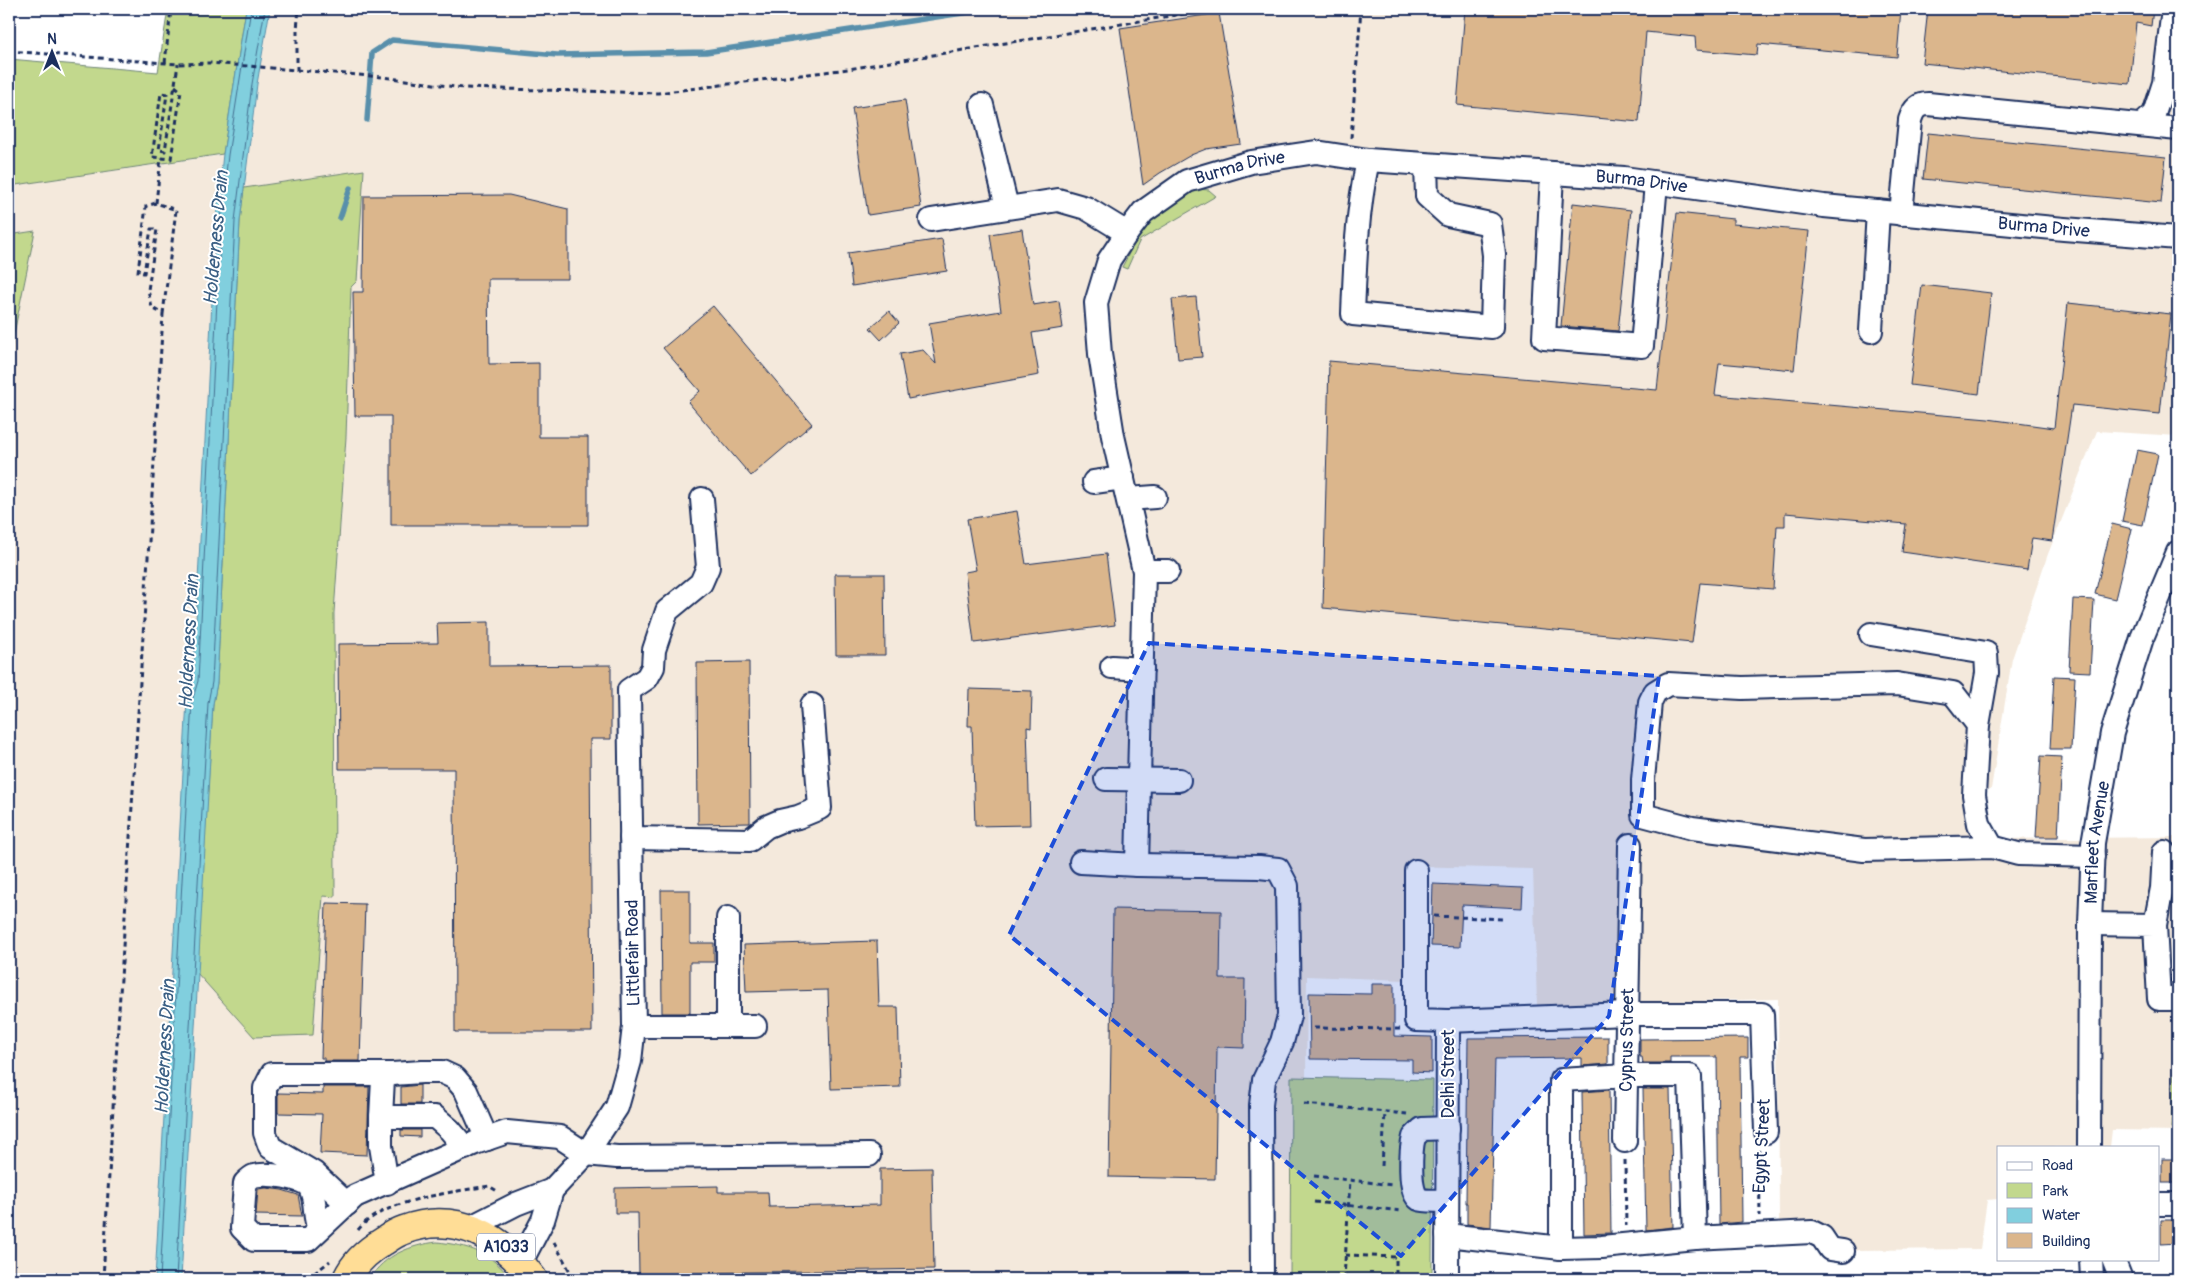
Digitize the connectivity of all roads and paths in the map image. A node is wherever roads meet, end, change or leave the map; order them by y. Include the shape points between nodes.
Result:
1 (171, 9) edge
2 (299, 9) edge
3 (536, 9) edge
4 (581, 9) edge
5 (1213, 9) edge
6 (1361, 9) edge
7 (2173, 9) edge
8 (9, 52) edge
9 (165, 64) junction
10 (178, 64) junction
11 (297, 71) junction
12 (175, 86) junction
13 (982, 105) dead end
14 (2143, 124) junction
15 (2178, 128) edge
16 (161, 158) junction
17 (1359, 158) junction
18 (1426, 164) junction
19 (1552, 173) junction
20 (1656, 183) junction
21 (156, 203) junction
22 (1007, 207) junction
23 (1878, 211) junction
24 (1901, 214) junction
25 (931, 220) dead end
26 (1126, 233) junction
27 (2178, 238) edge
28 (163, 314) junction
29 (1871, 331) dead end
30 (1094, 482) dead end
31 (1125, 489) junction
32 (1155, 497) dead end
33 (702, 499) dead end
34 (2178, 552) edge
35 (1144, 571) junction
36 (1168, 571) dead end
37 (1871, 634) dead end
38 (1112, 667) dead end
39 (1142, 668) junction
40 (812, 705) dead end
41 (1978, 725) junction
42 (1106, 779) dead end
43 (1139, 779) junction
44 (1179, 780) dead end
45 (632, 838) junction
46 (1630, 845) dead end
47 (1992, 847) junction
48 (2164, 852) dead end
49 (2093, 856) junction
50 (1081, 862) dead end
51 (1137, 865) junction
52 (1416, 871) dead end
53 (1416, 915) junction
54 (728, 918) dead end
55 (1504, 919) dead end
56 (2090, 924) junction
57 (2155, 925) junction
58 (2178, 999) edge
59 (1628, 1014) junction
60 (1416, 1020) junction
61 (1448, 1020) junction
62 (634, 1026) junction
63 (728, 1026) junction
64 (756, 1026) dead end
65 (1314, 1028) dead end
66 (392, 1074) junction
67 (1626, 1076) junction
68 (1304, 1104) dead end
69 (1385, 1112) junction
70 (1407, 1114) dead end
71 (381, 1117) junction
72 (1448, 1128) junction
73 (1766, 1132) joint
74 (487, 1139) junction
75 (1625, 1141) joint
76 (2089, 1146) edge
77 (465, 1148) junction
78 (586, 1154) junction
79 (868, 1155) dead end
80 (1382, 1166) dead end
81 (1314, 1176) dead end
82 (1350, 1180) junction
83 (387, 1183) junction
84 (1412, 1186) junction
85 (552, 1190) junction
86 (1447, 1201) junction
87 (1314, 1202) dead end
88 (347, 1204) junction
89 (2160, 1204) edge
90 (2178, 1204) edge
91 (1347, 1206) junction
92 (1410, 1212) dead end
93 (1760, 1219) dead end
94 (469, 1228) junction
95 (1626, 1234) dead end
96 (314, 1235) dead end
97 (1447, 1235) junction
98 (1695, 1238) junction
99 (1561, 1248) junction
100 (1843, 1251) dead end
101 (1345, 1255) junction
102 (2091, 1260) edge
103 (2113, 1260) edge
104 (527, 1271) edge
105 (346, 1277) edge
106 (103, 1279) edge
107 (1262, 1279) edge
108 (1344, 1279) edge
109 (1396, 1279) edge
110 (1447, 1279) edge
111 (2092, 1279) edge
112 (2121, 1279) edge

1 - 9 path
2 - 11 path
3 - 4 path via 569,12
5 - 11 path via 848,69 658,93 463,88 383,77
6 - 17 path
7 - 14 street via 2164,83 2154,114
8 - 9 path
9 - 10 path
10 - 11 path via 210,63
10 - 12 path
12 - 16 path via 181,91 171,159
12 - 16 path via 165,152 158,150 167,94 161,93 152,157
13 - 22 street
14 - 15 street
14 - 24 street via 1920,105 1910,120
16 - 21 path
17 - 18 street, Burma Drive
17 - 18 street via 1362,190 1353,314 1492,327 1494,255 1490,224 1448,215 1427,196
17 - 26 street, Burma Drive via 1316,152 1251,162 1187,181 1143,212
18 - 19 street, Burma Drive
19 - 20 street, Burma Drive
19 - 20 street via 1544,338 1642,346
20 - 23 street, Burma Drive
21 - 28 path via 176,210
21 - 28 path via 146,206 138,272 144,273 151,228 158,229 148,290 152,308
22 - 25 street
22 - 26 street via 1058,200 1086,208
23 - 24 street, Burma Drive
23 - 29 street
24 - 27 street, Burma Drive
26 - 31 street, Burma Drive via 1109,260 1096,303 1100,354
28 - 106 path
30 - 31 street
31 - 32 street
31 - 35 street, Burma Drive
33 - 45 street, Littlefair Road via 708,567 701,584 667,611 654,650 653,667 646,678 629,690
34 - 49 street, Marfleet Avenue via 2142,638 2112,733
35 - 36 street
35 - 39 street, Burma Drive
37 - 41 street via 1986,652
38 - 39 street
39 - 43 street, Burma Drive
40 - 45 street via 820,808 780,820 750,840
41 - 47 street via 1974,795 1979,824
41 - 47 street via 1953,693 1916,686 1852,684 1742,688 1668,684 1655,692 1650,702 1643,815 1692,828 1864,850
42 - 43 street
43 - 44 street
43 - 51 street, Burma Drive
45 - 62 street, Littlefair Road
46 - 59 street, Cyprus Street
47 - 49 street via 2018,854
48 - 57 street
49 - 56 street, Marfleet Avenue
50 - 51 street
51 - 107 street via 1278,869 1286,886 1289,1016 1282,1042 1264,1080 1261,1105
52 - 53 street, Delhi Street
53 - 55 path
53 - 60 street, Delhi Street
54 - 63 street
56 - 57 street
56 - 76 street, Marfleet Avenue
57 - 58 street via 2159,999
59 - 61 street
59 - 67 street, Cyprus Street
59 - 73 street, Egypt Street via 1762,1014
60 - 61 street, Delhi Street
60 - 65 path via 1401,1029
61 - 72 street, Delhi Street
62 - 63 street
62 - 78 street, Littlefair Road via 630,1061 617,1107
63 - 64 street
66 - 71 street via 383,1079
66 - 74 street via 442,1072 456,1078 466,1091
66 - 88 street via 272,1074 266,1088 265,1133 270,1147 314,1173
67 - 75 street, Cyprus Street
67 - 98 street via 1690,1076
67 - 99 street via 1561,1080
68 - 69 path
69 - 70 path
69 - 80 path
71 - 77 street via 435,1117
71 - 83 street via 381,1146
72 - 84 street via 1422,1129 1414,1137
72 - 86 street, Delhi Street
73 - 93 path, Egypt Street via 1759,1148
74 - 77 street
74 - 78 street via 507,1132 560,1137
75 - 95 path
77 - 83 street
78 - 79 street via 616,1157
78 - 85 street, Littlefair Road
81 - 82 path
82 - 84 path
82 - 91 path
83 - 88 street via 355,1196
84 - 86 street via 1419,1199
85 - 94 street, Littlefair Road
85 - 104 street, Littlefair Road
86 - 97 street, Delhi Street
87 - 91 path
88 - 96 street
89 - 90 street
91 - 92 path
91 - 101 path
94 - 104 highway, A1033 via 506,1248
94 - 105 highway, A1033 via 445,1224 420,1225 403,1230 370,1250
97 - 99 street
97 - 110 street, Delhi Street
98 - 99 street
98 - 100 street via 1812,1232 1822,1237 1830,1249
101 - 108 path
101 - 109 path via 1396,1257
102 - 111 street
103 - 112 street

